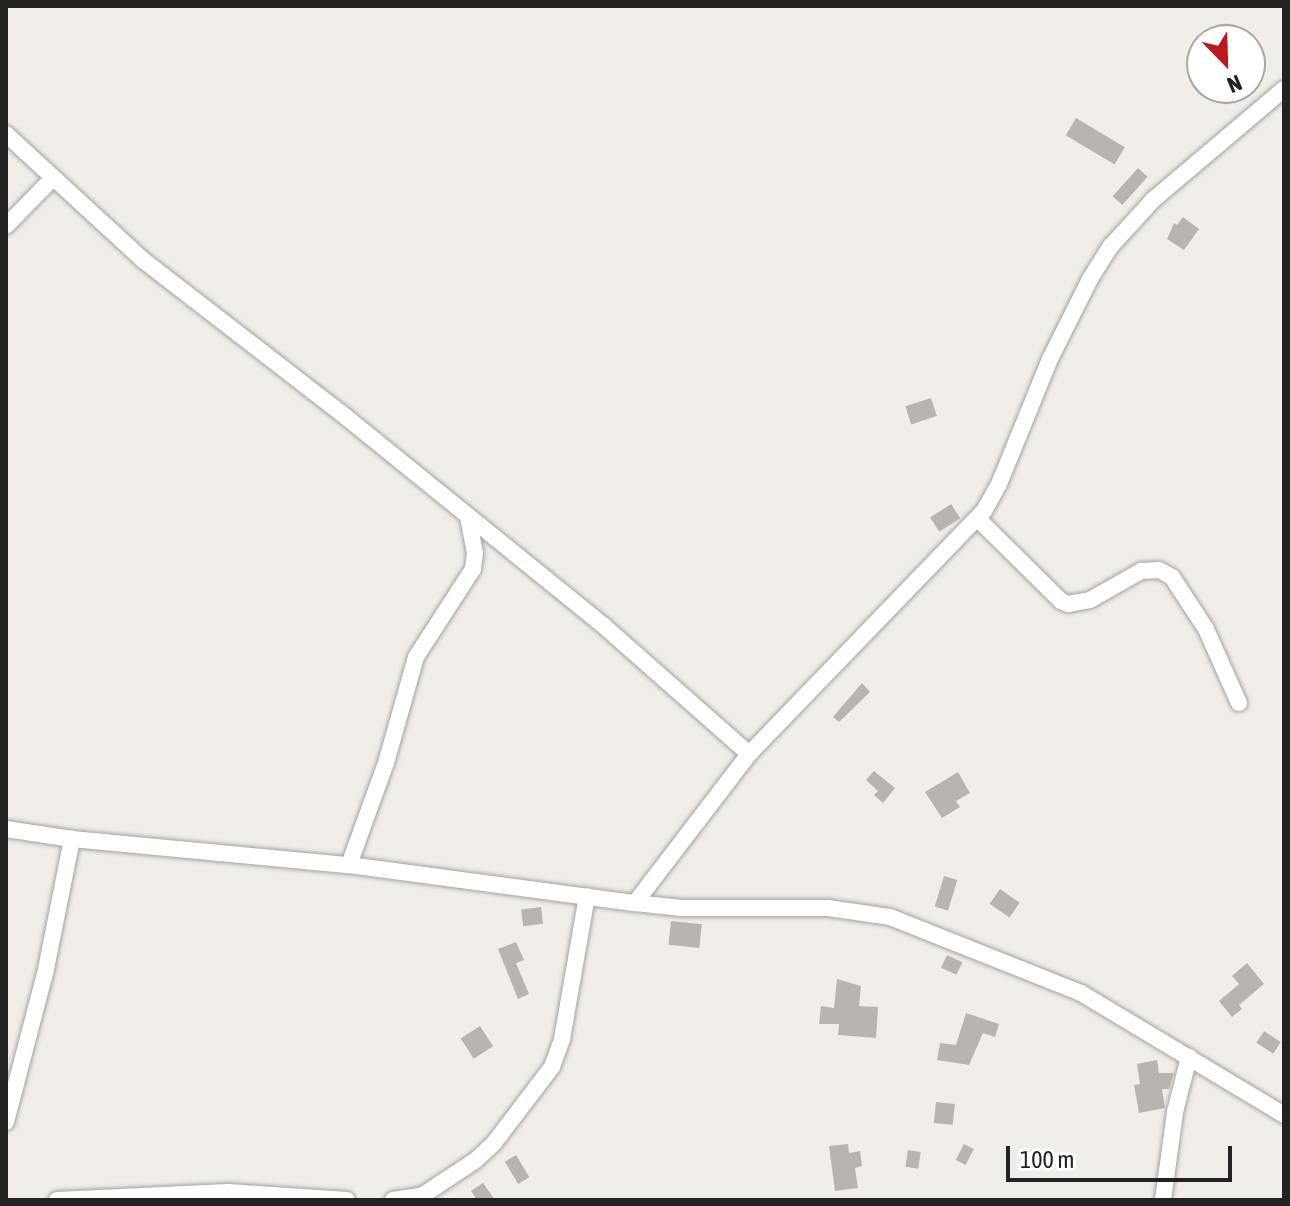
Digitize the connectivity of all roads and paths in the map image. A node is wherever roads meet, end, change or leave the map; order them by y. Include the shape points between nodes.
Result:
1 (1284, 89) edge
2 (6, 134) edge
3 (53, 178) junction
4 (6, 226) edge
5 (468, 517) junction
6 (978, 519) junction
7 (1239, 703) dead end
8 (749, 754) junction
9 (6, 829) edge
10 (72, 839) junction
11 (349, 865) junction
12 (587, 896) junction
13 (635, 903) junction
14 (1189, 1057) junction
15 (1284, 1115) edge
16 (6, 1122) edge
17 (57, 1200) edge
18 (347, 1200) edge
19 (393, 1200) edge
20 (1163, 1200) edge

1 - 6 street via 1153,200 1111,246 1070,319 999,484
2 - 3 street
3 - 4 street
3 - 5 street via 143,260
5 - 8 street via 604,626
5 - 11 street via 473,569 416,657
6 - 7 street via 1068,604 1090,600 1141,571 1159,570 1172,577 1206,629
6 - 8 street
8 - 13 street
9 - 10 street
10 - 11 street
10 - 16 street via 46,969
11 - 12 street
12 - 13 street
12 - 19 street via 562,1039 552,1067 476,1160 423,1195
13 - 14 street via 828,908 890,917 1081,993
14 - 15 street
14 - 20 street
17 - 18 street via 228,1192

